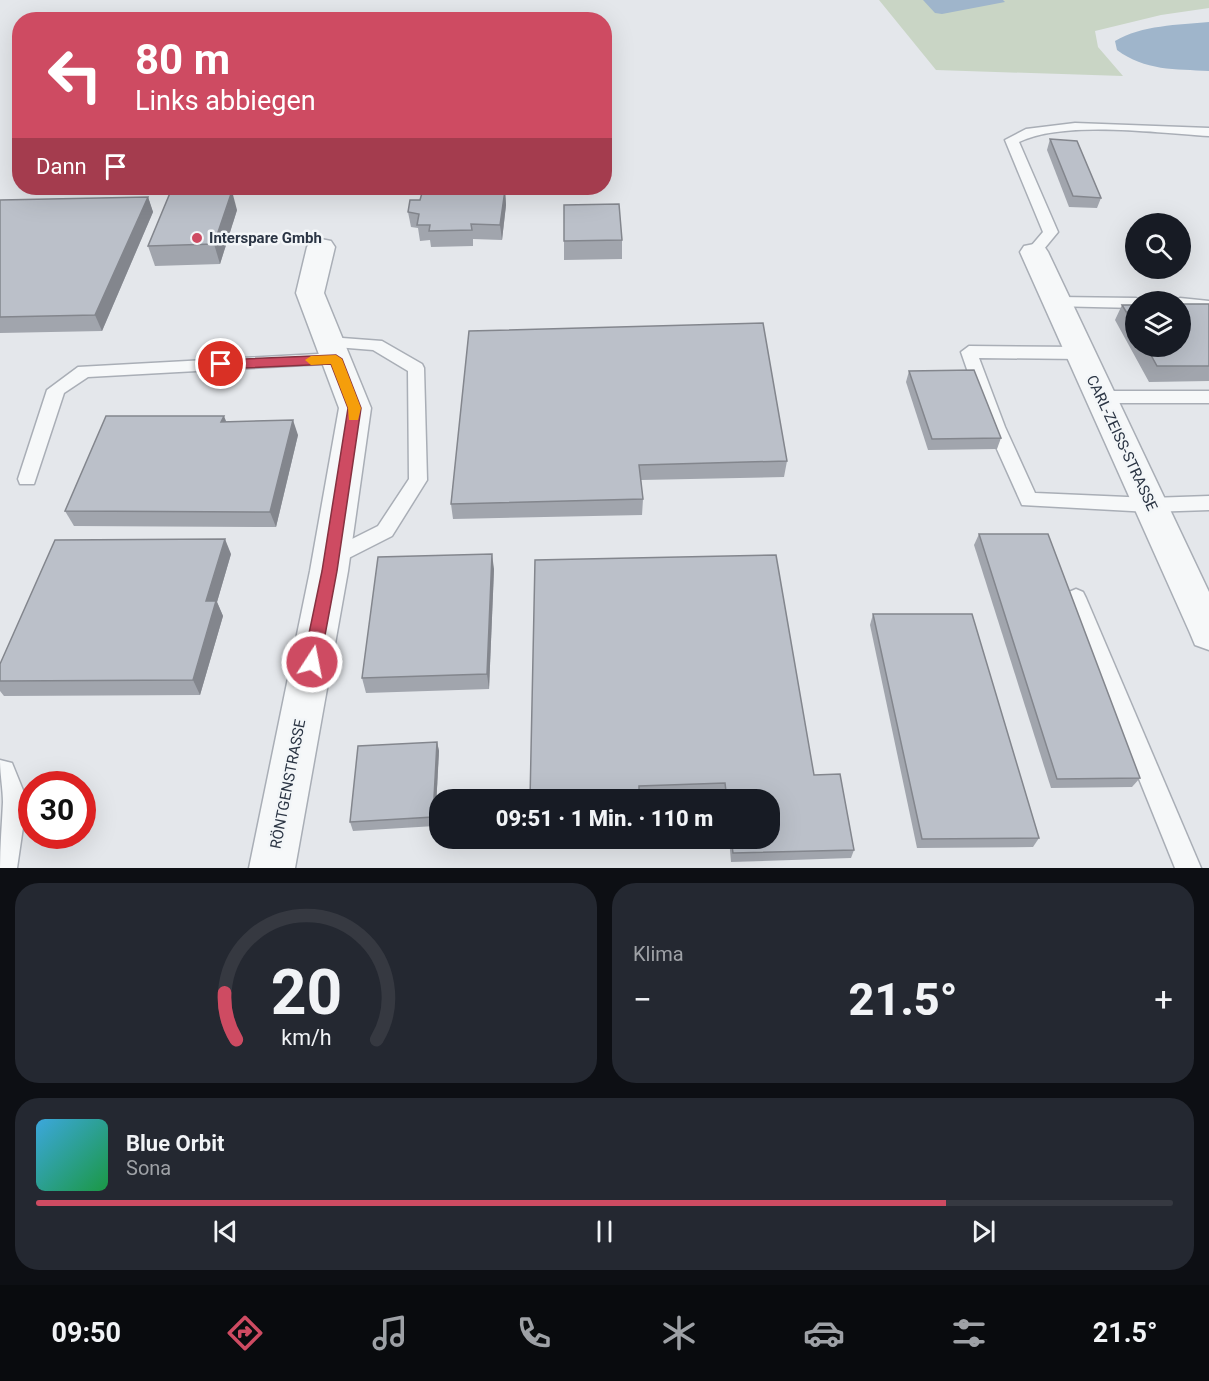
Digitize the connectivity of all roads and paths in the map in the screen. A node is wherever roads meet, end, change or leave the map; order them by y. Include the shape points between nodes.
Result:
1 (1209, 132) edge
2 (321, 247) dead end
3 (1034, 252) joint
4 (1057, 302) junction
5 (1125, 303) edge
6 (1191, 304) edge
7 (1209, 306) edge
8 (333, 351) junction
9 (1080, 353) junction
10 (1100, 397) junction
11 (1209, 397) edge
12 (27, 478) dead end
13 (1209, 503) edge
14 (1150, 505) junction
15 (331, 559) junction
16 (1076, 598) dead end
17 (1209, 633) edge
18 (0, 771) edge
19 (4, 868) edge
20 (272, 868) edge
21 (1188, 868) edge

1 - 3 lane via 1047,128 1019,134 1012,140 1051,232
2 - 8 street, RÖNTGENSTRASSE via 310,294
3 - 4 street, CARL-ZEISS-STRASSE
4 - 5 lane
4 - 9 street, CARL-ZEISS-STRASSE
6 - 7 lane
8 - 12 lane via 84,371 56,390
8 - 15 street, RÖNTGENSTRASSE via 355,408
8 - 15 lane via 376,345 416,368 418,480 385,531
9 - 10 street, CARL-ZEISS-STRASSE
9 - 14 lane via 969,352 996,427 1029,500
10 - 11 lane
10 - 14 street, CARL-ZEISS-STRASSE
13 - 14 lane
14 - 17 street, CARL-ZEISS-STRASSE
15 - 20 street, RÖNTGENSTRASSE
16 - 21 lane
18 - 19 lane via 4,771 15,800

